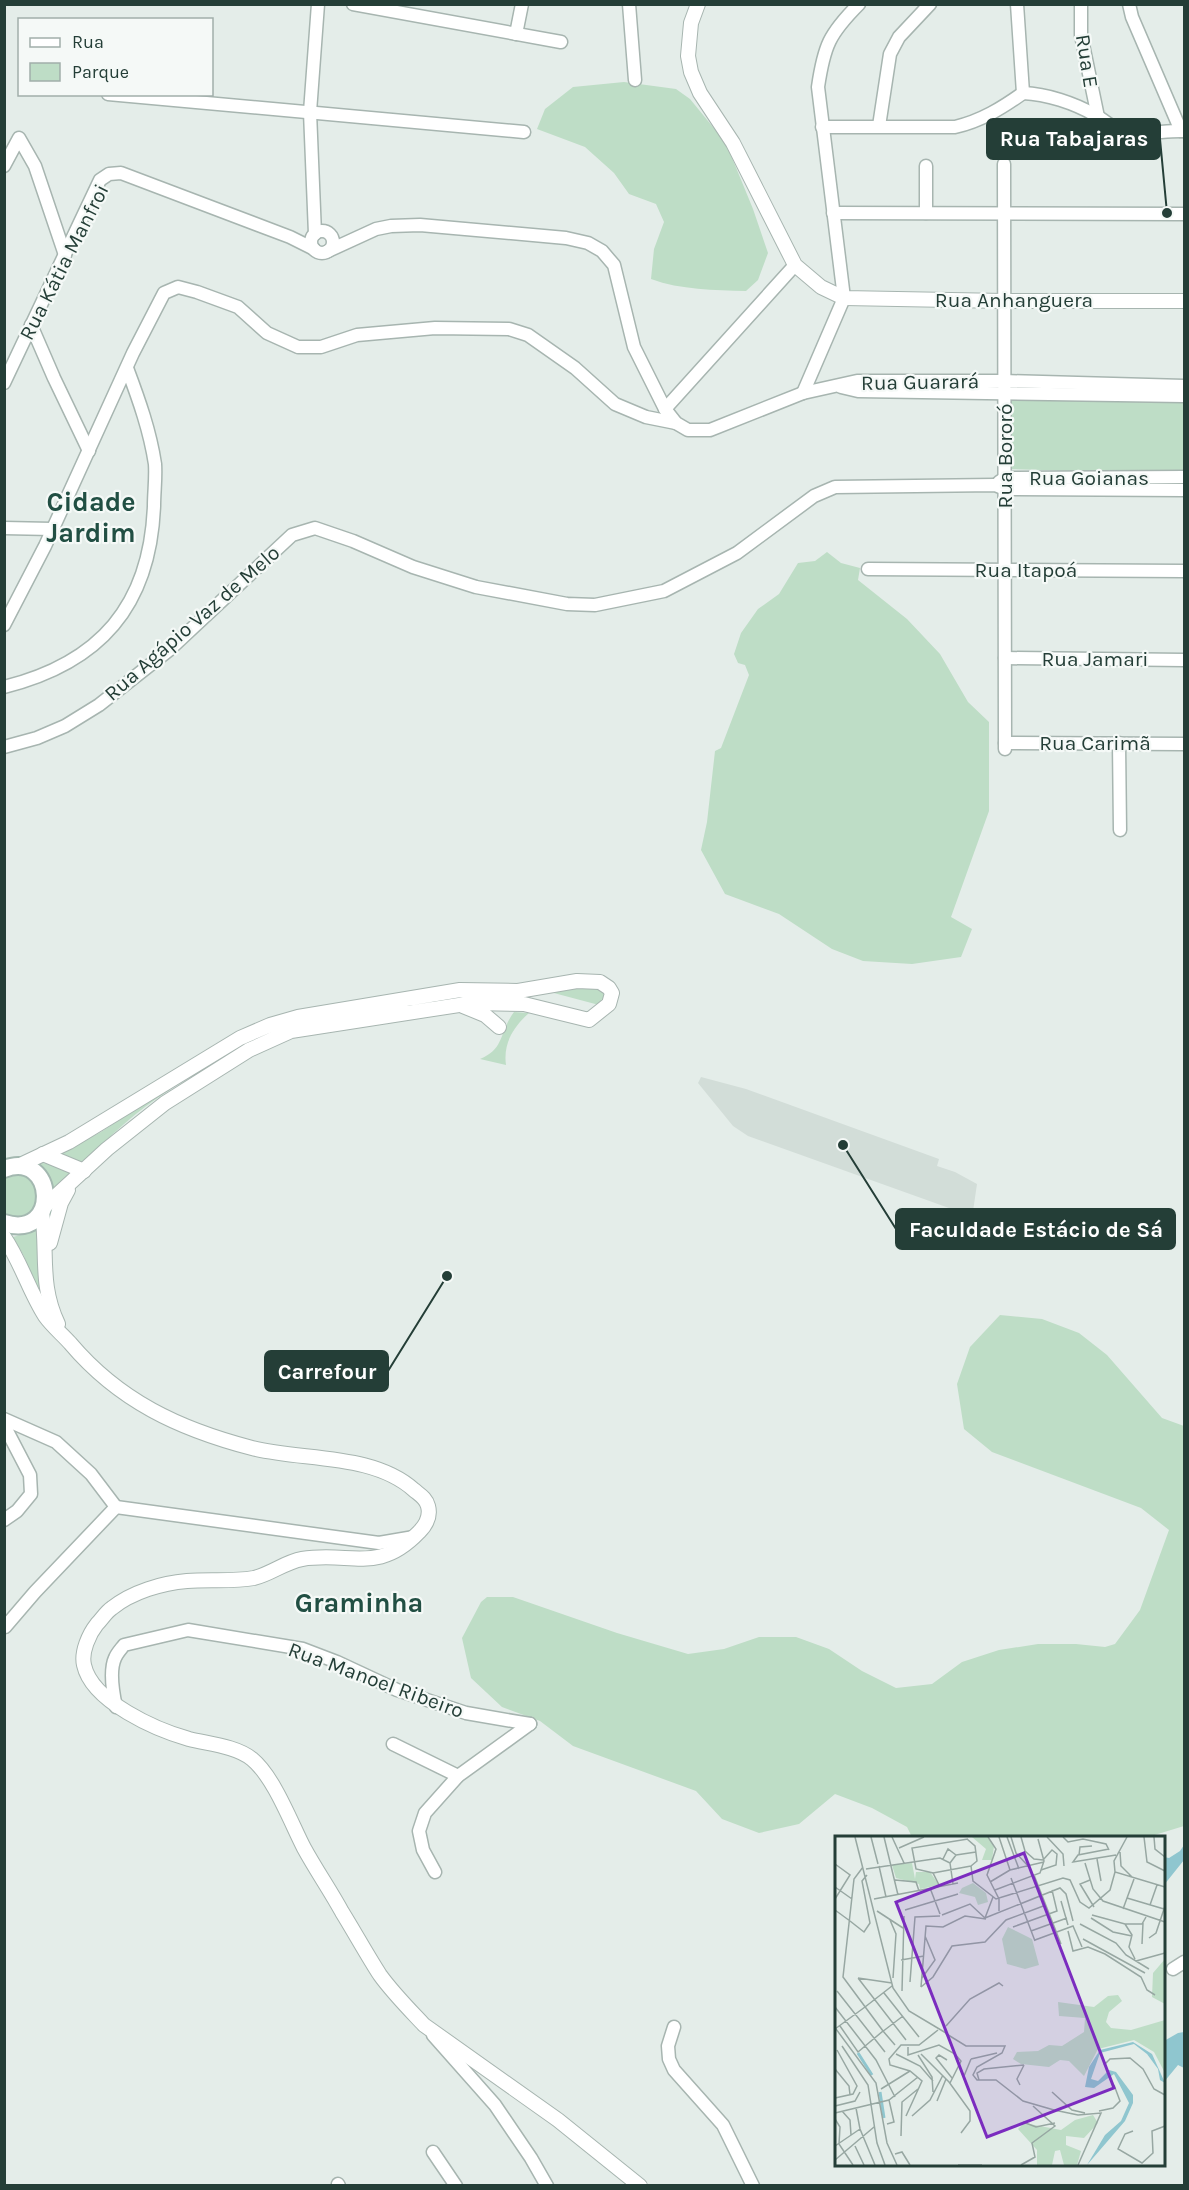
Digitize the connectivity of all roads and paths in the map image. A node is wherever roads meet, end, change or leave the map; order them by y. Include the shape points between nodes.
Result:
1 (318, 4) edge
2 (353, 4) edge
3 (522, 4) edge
4 (629, 4) edge
5 (698, 4) edge
6 (859, 4) edge
7 (930, 4) edge
8 (1017, 4) edge
9 (1081, 4) edge
10 (1129, 4) edge
11 (403, 9) edge
12 (516, 34) junction
13 (561, 42) dead end
14 (635, 80) dead end
15 (1023, 93) junction
16 (130, 96) edge
17 (310, 112) junction
18 (1098, 117) junction
19 (879, 126) junction
20 (822, 127) junction
21 (1183, 131) edge
22 (524, 132) dead end
23 (1004, 164) dead end
24 (4, 166) edge
25 (926, 166) dead end
26 (833, 213) junction
27 (926, 213) junction
28 (1004, 213) junction
29 (1185, 214) edge
30 (332, 237) junction
31 (314, 241) junction
32 (352, 242) junction
33 (328, 251) junction
34 (65, 255) junction
35 (795, 265) junction
36 (844, 298) junction
37 (1004, 301) junction
38 (1185, 301) edge
39 (32, 325) junction
40 (127, 368) junction
41 (4, 383) edge
42 (1004, 386) junction
43 (1185, 386) edge
44 (1142, 390) junction
45 (803, 393) junction
46 (1185, 396) edge
47 (665, 409) junction
48 (676, 423) junction
49 (89, 451) junction
50 (1185, 477) edge
51 (1002, 484) junction
52 (1185, 490) edge
53 (4, 528) edge
54 (315, 528) joint
55 (52, 529) junction
56 (868, 569) dead end
57 (1005, 571) junction
58 (1185, 571) edge
59 (4, 625) edge
60 (1005, 658) junction
61 (1185, 660) edge
62 (4, 687) edge
63 (1119, 743) junction
64 (1185, 744) edge
65 (1005, 746) joint
66 (4, 747) edge
67 (1120, 830) dead end
68 (515, 997) junction
69 (446, 1007) junction
70 (499, 1027) dead end
71 (20, 1162) edge
72 (84, 1172) junction
73 (72, 1183) junction
74 (44, 1209) junction
75 (5, 1234) edge
76 (44, 1264) junction
77 (64, 1337) junction
78 (4, 1419) edge
79 (4, 1425) edge
80 (116, 1507) junction
81 (4, 1520) edge
82 (414, 1537) junction
83 (5, 1627) edge
84 (117, 1707) junction
85 (393, 1744) dead end
86 (458, 1776) junction
87 (435, 1872) dead end
88 (1185, 1962) edge
89 (1173, 1969) dead end
90 (424, 2025) junction
91 (674, 2027) dead end
92 (433, 2152) dead end
93 (456, 2186) edge
94 (547, 2186) edge
95 (640, 2186) edge
96 (753, 2186) edge

1 - 17 street
2 - 11 street
3 - 12 street
4 - 14 street
5 - 35 street via 688,43 691,72 733,143
6 - 20 street via 829,39 818,87
7 - 19 street via 890,54
8 - 15 street
9 - 18 street, Rua E via 1081,35
10 - 21 street
11 - 12 street
12 - 13 street
15 - 18 street via 1064,102
15 - 19 street via 969,124 942,128
16 - 17 street
17 - 22 street
17 - 31 street
18 - 21 street via 1119,130
19 - 20 street
20 - 26 street
23 - 28 street, Rua Bororó
24 - 34 street via 19,138 35,166
25 - 27 street
26 - 27 street
26 - 36 street
27 - 28 street
28 - 29 street
28 - 37 street, Rua Bororó
30 - 31 street via 325,232
30 - 32 street
30 - 33 street
31 - 33 street via 319,253
31 - 34 street, Rua Kátia Manfroi via 290,237 122,173 100,180
32 - 33 street
32 - 47 street via 383,228 420,225 588,243 614,265 634,347
34 - 39 street, Rua Kátia Manfroi
35 - 36 street via 821,287
35 - 47 street
36 - 37 street, Rua Anhanguera
36 - 45 street
37 - 38 street, Rua Anhanguera
37 - 42 street, Rua Bororó
39 - 41 street, Rua Kátia Manfroi
39 - 49 street
40 - 48 street, Rua Guarará via 164,293 178,287 238,307 267,333 298,347 321,347 357,334 435,328 509,329 528,335 615,404 646,417
40 - 49 street
40 - 62 street via 145,418 155,466 153,532 135,591 107,635 75,660 31,680
42 - 44 street, Rua Guarará
42 - 45 street, Rua Guarará via 900,386 858,391 837,386
42 - 51 street, Rua Bororó
43 - 44 street, Rua Guarará
44 - 46 street, Rua Guarará
45 - 48 street, Rua Guarará via 710,430 688,430
47 - 48 street
49 - 55 street
50 - 51 street, Rua Goianas
51 - 52 street, Rua Goianas
51 - 54 street, Rua Goianas via 835,487 814,496 737,553 664,591 595,605 567,604 476,587
51 - 57 street, Rua Bororó
53 - 55 street
54 - 66 street, Rua Agápio Vaz de Melo via 292,535 168,650 99,705 38,738
55 - 59 street
56 - 57 street, Rua Itapoá
57 - 58 street, Rua Itapoá
57 - 60 street, Rua Bororó
60 - 61 street, Rua Jamari
60 - 65 street, Rua Bororó
63 - 64 street, Rua Carimã
63 - 65 street, Rua Carimã
63 - 67 street
68 - 68 street via 589,1020 602,1011 612,993 594,981 577,981
68 - 69 street
68 - 71 street via 460,990 270,1024 240,1038 69,1142
69 - 70 street via 464,1006 485,1015
69 - 72 street via 291,1032 262,1044 165,1102
71 - 72 street
71 - 74 main road via 41,1179 46,1197
72 - 73 street
73 - 74 street
73 - 76 street via 61,1203
74 - 75 main road via 37,1218
74 - 76 street
75 - 77 street via 34,1298
76 - 77 street via 52,1310
77 - 82 street via 117,1389 187,1428 257,1449 376,1468 408,1484 426,1500 429,1509 429,1517
78 - 80 street via 56,1442 91,1474
79 - 81 street via 30,1475 31,1494
80 - 82 street via 379,1543
80 - 83 street
82 - 84 street via 388,1556 371,1560 298,1560 256,1578 185,1581 137,1593 110,1609 91,1632 84,1656 84,1667 92,1680
84 - 86 street, Rua Manoel Ribeiro via 113,1671 115,1658 124,1645 188,1630 303,1649 397,1690 466,1713 530,1724
84 - 90 street via 176,1735 240,1752 266,1773 306,1852 381,1977
85 - 86 street
86 - 87 street, Rua Manoel Ribeiro via 419,1825 423,1850
88 - 89 street
90 - 94 street via 495,2105
90 - 95 street via 558,2120
91 - 96 street via 668,2046 672,2064 723,2125
92 - 93 street

